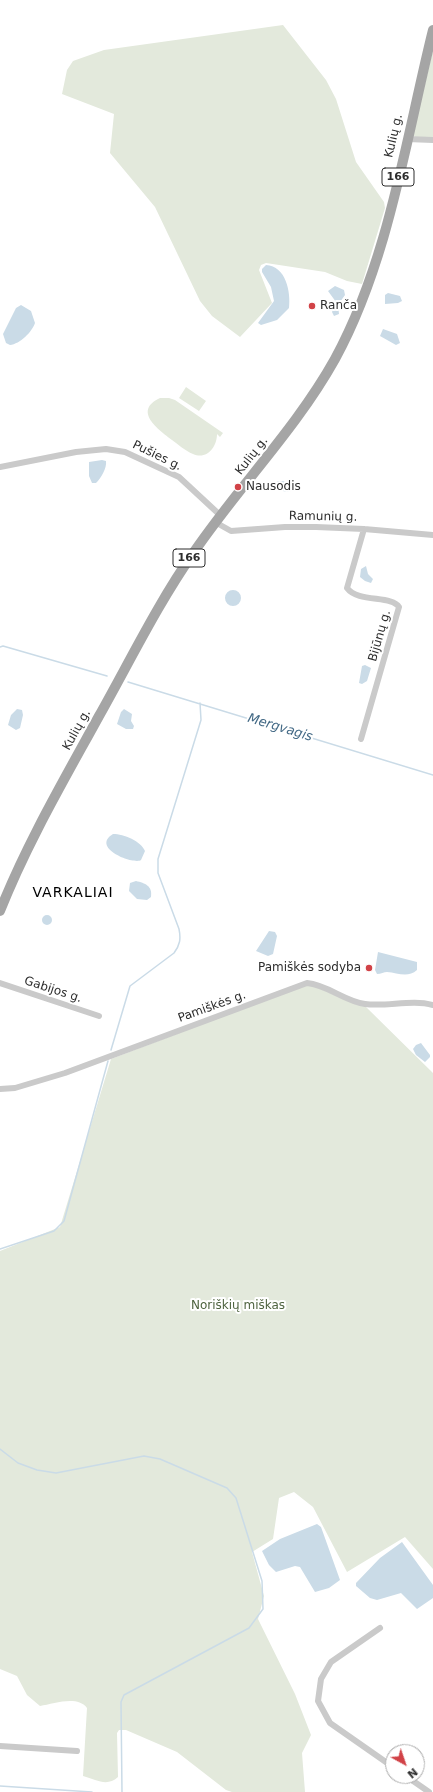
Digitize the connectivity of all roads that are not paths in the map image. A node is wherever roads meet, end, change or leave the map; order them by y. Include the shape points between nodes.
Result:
1 (433, 30) edge
2 (407, 139) junction
3 (433, 140) edge
4 (0, 467) edge
5 (218, 519) junction
6 (364, 528) junction
7 (433, 535) edge
8 (361, 739) dead end
9 (0, 911) edge
10 (0, 984) edge
11 (433, 1005) edge
12 (99, 1016) dead end
13 (0, 1089) edge
14 (380, 1628) dead end
15 (0, 1746) edge
16 (77, 1751) dead end
17 (385, 1761) edge
18 (418, 1784) edge
19 (429, 1792) edge

1 - 2 main road, Kulių g. / 166
2 - 3 street
2 - 5 main road, Kulių g. / 166 via 375,264 344,340 319,386 297,419
4 - 5 street, Pušies g. via 76,452 106,449 125,452 179,477
5 - 6 street, Ramunių g. via 231,531 285,527
5 - 9 main road, Kulių g. / 166 via 173,583 135,650 42,822
6 - 7 street, Ramunių g.
6 - 8 street, Bijūnų g. via 347,588 361,596 394,602 399,608
10 - 12 street, Gabijos g.
11 - 13 street, Pamiškės g. via 364,1004 319,985 307,983 64,1073 15,1088
14 - 17 street via 331,1662 320,1679 318,1701 330,1723
15 - 16 street
18 - 19 street

